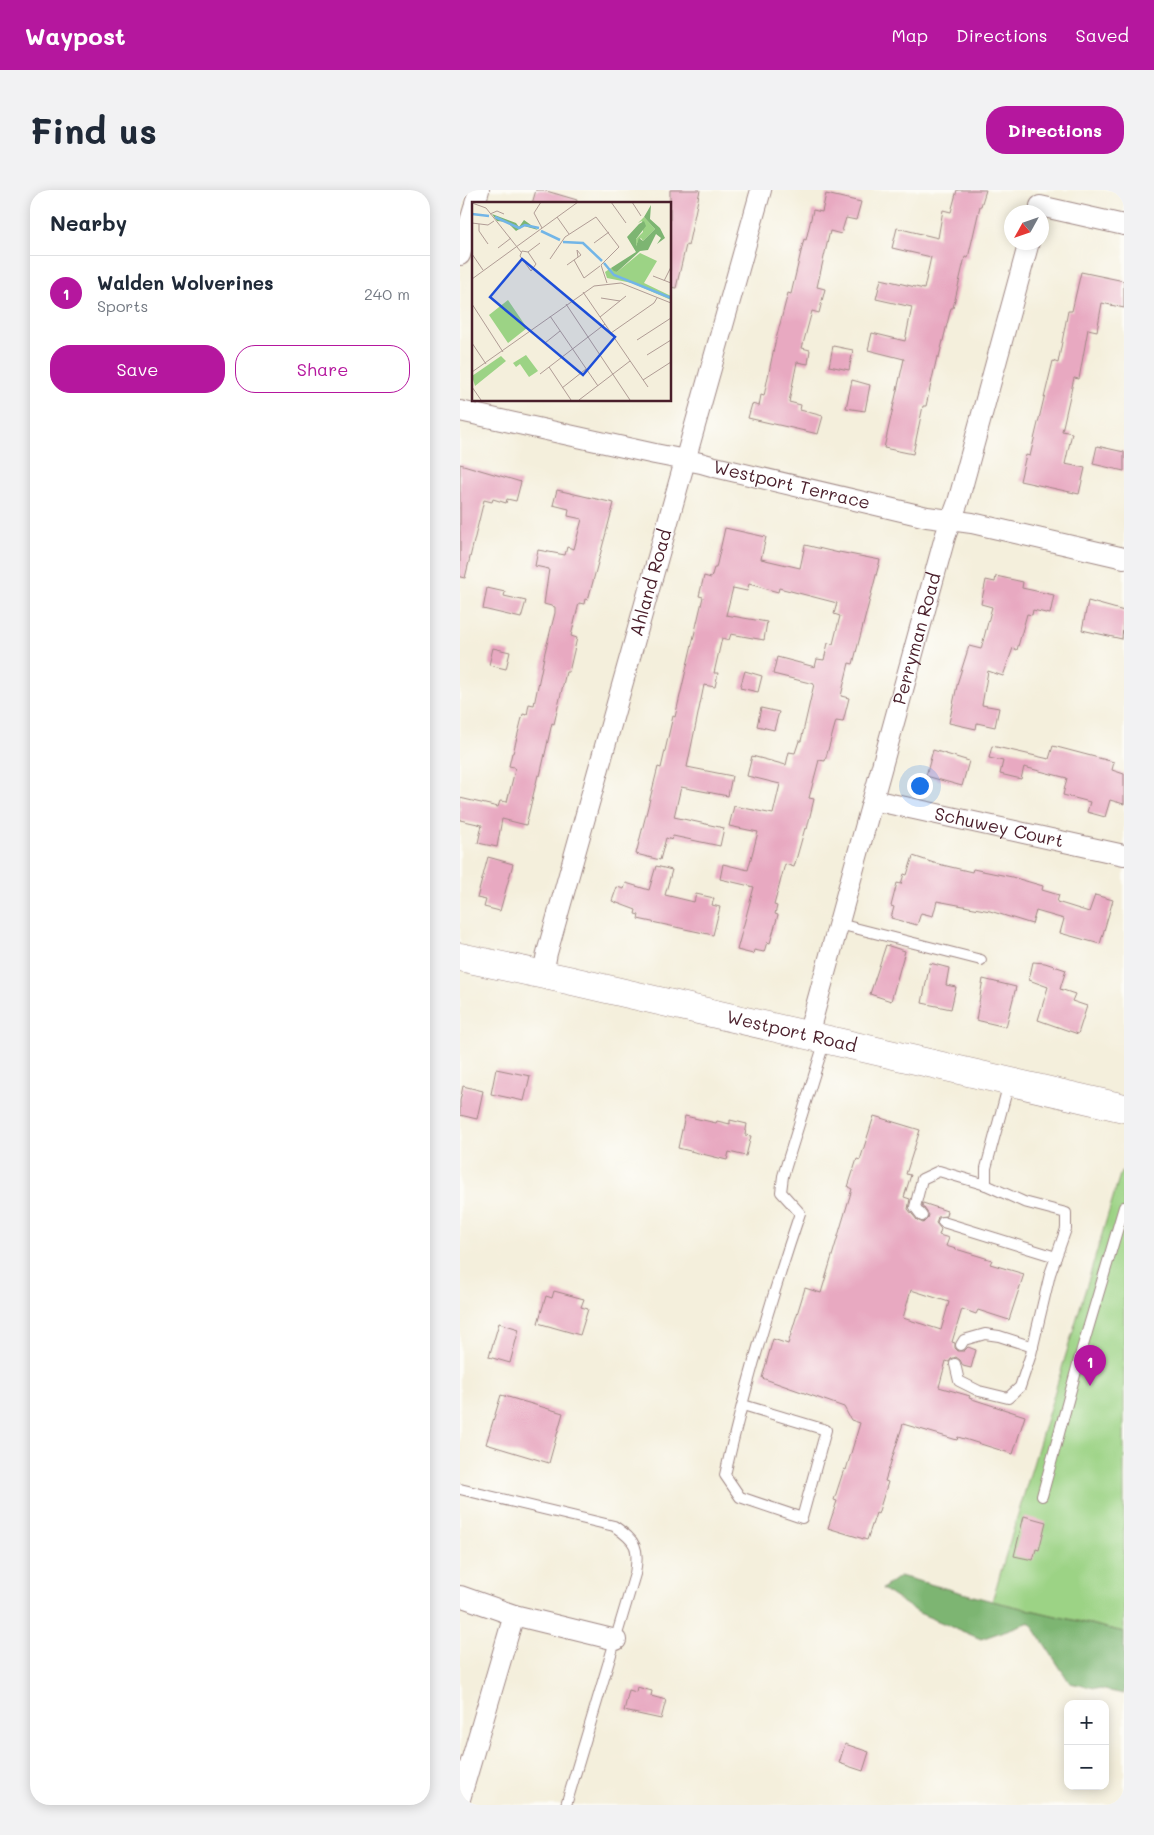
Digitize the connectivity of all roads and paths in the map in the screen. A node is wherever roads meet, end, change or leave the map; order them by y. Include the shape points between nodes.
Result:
1 (761, 190) edge
2 (1040, 203) edge
3 (472, 215) edge
4 (1124, 225) edge
5 (1028, 250) edge
6 (460, 255) edge
7 (460, 411) edge
8 (686, 459) junction
9 (951, 519) junction
10 (1124, 558) edge
11 (873, 800) junction
12 (1124, 855) edge
13 (839, 924) junction
14 (460, 957) edge
15 (981, 960) dead end
16 (543, 974) junction
17 (817, 1037) junction
18 (1009, 1082) junction
19 (1124, 1108) edge
20 (986, 1185) junction
21 (1124, 1207) edge
22 (922, 1216) dead end
23 (943, 1222) dead end
24 (1056, 1257) junction
25 (960, 1345) dead end
26 (1033, 1347) junction
27 (955, 1364) dead end
28 (743, 1406) junction
29 (460, 1489) edge
30 (1042, 1496) dead end
31 (460, 1596) edge
32 (514, 1615) junction
33 (616, 1640) junction
34 (460, 1799) edge
35 (566, 1805) edge

1 - 8 street, Ahland Road
2 - 4 street
3 - 6 street
5 - 9 street, Perryman Road
7 - 8 street, Westport Terrace
8 - 9 street, Westport Terrace via 927,517
8 - 16 street, Ahland Road
9 - 10 street, Westport Terrace
9 - 11 street, Perryman Road
11 - 12 street, Schuwey Court
11 - 13 street, Perryman Road
13 - 15 lane
13 - 17 street, Perryman Road
14 - 16 main road, Westport Road
16 - 17 main road, Westport Road
17 - 18 main road, Westport Road
17 - 28 lane via 783,1176 782,1192 800,1213 776,1284
18 - 19 main road, Westport Road
18 - 20 lane via 986,1168
20 - 22 lane via 939,1171 922,1179 915,1207
20 - 24 lane via 1024,1202 1066,1213 1066,1229
21 - 30 lane
23 - 24 lane
24 - 26 lane
25 - 26 lane via 964,1340 985,1334
26 - 27 lane via 1020,1387 1008,1398 979,1391 959,1381
28 - 28 lane via 725,1475 740,1497 802,1518 826,1430
29 - 33 lane via 614,1526 625,1533 635,1544 637,1558
31 - 32 street
32 - 33 street
32 - 34 street
33 - 35 lane

